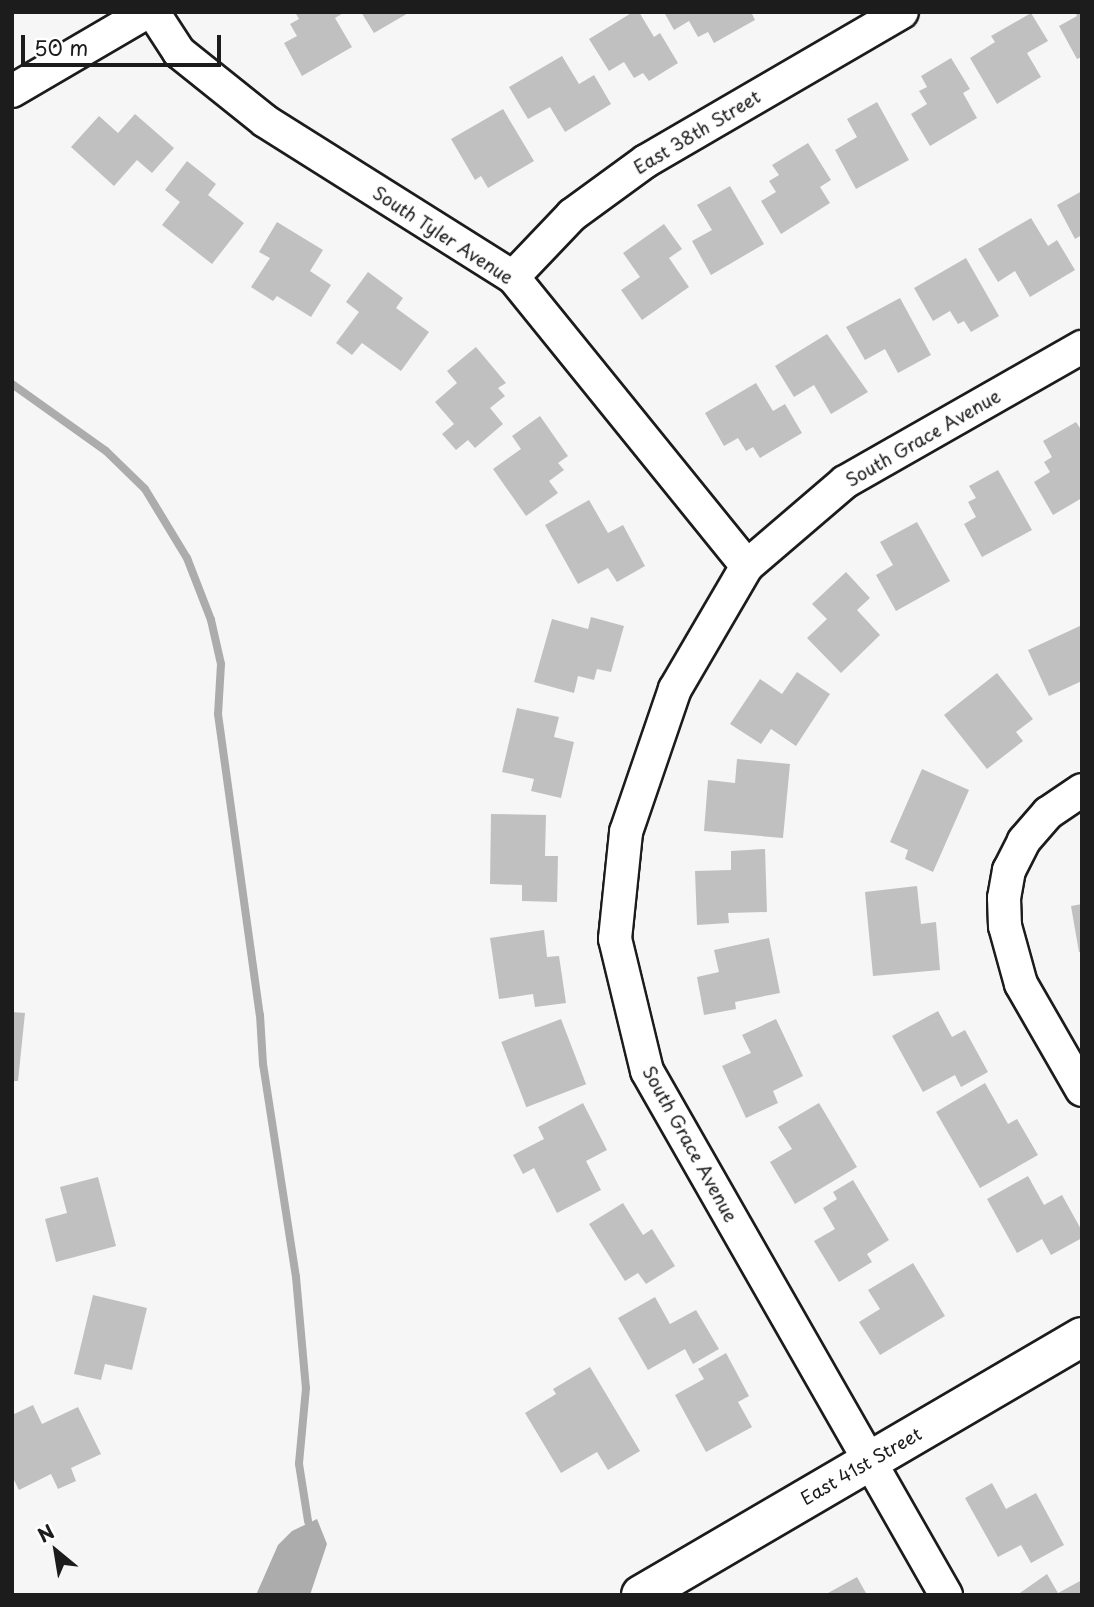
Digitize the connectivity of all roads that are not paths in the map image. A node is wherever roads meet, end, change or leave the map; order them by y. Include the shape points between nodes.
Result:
1 (147, 12) edge
2 (153, 12) edge
3 (902, 12) edge
4 (12, 91) edge
5 (513, 277) junction
6 (1082, 347) edge
7 (747, 566) junction
8 (1082, 790) edge
9 (1082, 1090) edge
10 (1082, 1338) edge
11 (869, 1461) junction
12 (640, 1595) edge
13 (946, 1595) edge

1 - 4 street
2 - 5 street, South Tyler Avenue via 179,52 265,121
3 - 5 street, East 38th Street via 646,160 572,215
5 - 7 street, South Tyler Avenue
6 - 7 street, South Grace Avenue via 845,482
7 - 11 street, South Grace Avenue via 675,689 626,832 615,939 647,1071
8 - 9 street via 1048,813 1024,841 1009,870 1004,898 1005,926 1021,984
10 - 11 street, East 41st Street
11 - 12 street, East 41st Street
11 - 13 street, South Grace Avenue

